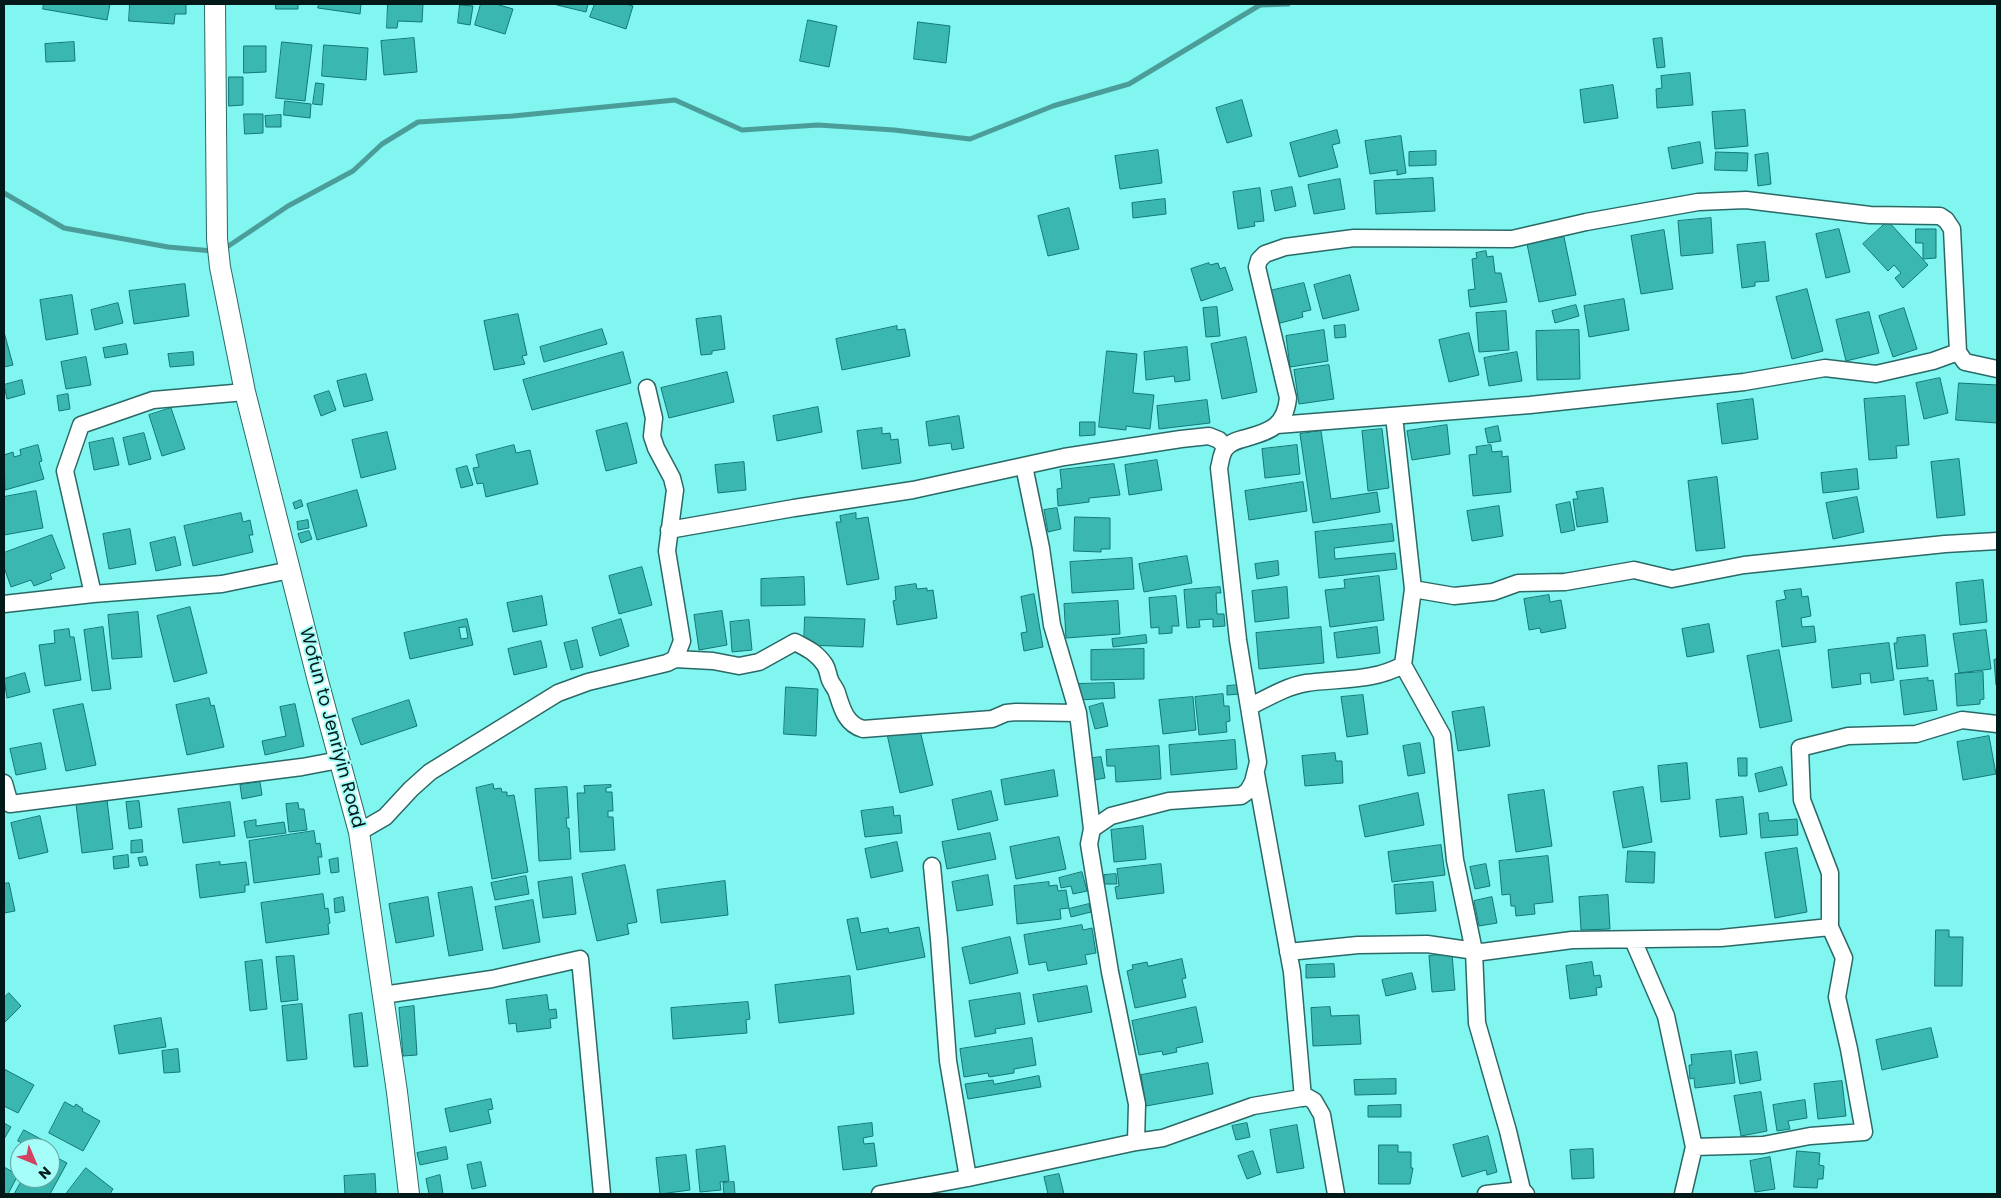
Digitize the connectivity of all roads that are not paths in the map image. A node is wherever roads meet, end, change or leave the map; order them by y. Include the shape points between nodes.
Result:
1 (215, 4) edge
2 (1958, 352) junction
3 (1997, 369) edge
4 (646, 388) dead end
5 (245, 392) junction
6 (1394, 416) junction
7 (1277, 425) junction
8 (1226, 448) junction
9 (1024, 466) junction
10 (669, 530) junction
11 (1997, 541) edge
12 (290, 570) junction
13 (1413, 589) junction
14 (93, 594) junction
15 (4, 604) edge
16 (675, 659) junction
17 (1403, 665) junction
18 (1250, 706) junction
19 (1078, 713) junction
20 (1997, 724) edge
21 (339, 760) junction
22 (1256, 774) junction
23 (4, 783) edge
24 (1092, 829) junction
25 (359, 832) junction
26 (932, 866) dead end
27 (1830, 927) junction
28 (1633, 940) junction
29 (1474, 950) junction
30 (1288, 952) junction
31 (383, 995) junction
32 (1302, 1098) junction
33 (1136, 1142) junction
34 (1694, 1147) junction
35 (968, 1178) junction
36 (1524, 1192) edge
37 (409, 1194) edge
38 (602, 1194) edge
39 (880, 1194) edge
40 (1336, 1194) edge
41 (1486, 1194) edge
42 (1683, 1194) edge

1 - 5 street, Wofun to Jenriyin Road via 217,239
2 - 3 street via 1965,362
2 - 6 street via 1876,374 1825,368 1744,382
2 - 7 street via 1952,229 1940,216 1870,215 1746,200 1698,202 1512,239 1354,238 1285,247 1265,254 1256,267 1288,398 1287,412
4 - 10 street via 654,418 652,436 675,490
5 - 12 street, Wofun to Jenriyin Road
5 - 14 street via 153,400 81,425 65,471
6 - 7 street
6 - 13 street
7 - 8 street via 1235,441
8 - 9 street via 1209,436
8 - 18 street via 1219,468 1238,640
9 - 10 street via 913,490
9 - 19 street via 1041,548 1052,626
10 - 16 street via 667,551 682,641
11 - 13 street via 1744,565 1672,579 1634,570 1565,582 1518,582 1493,592 1454,596
12 - 14 street via 222,584
12 - 21 street, Wofun to Jenriyin Road
13 - 17 street
14 - 15 street
16 - 19 street via 739,666 759,662 795,642 811,649 826,666 848,721 863,729 992,719 1016,712
16 - 25 street via 558,693 430,772 385,817
17 - 18 street via 1371,678 1305,683
17 - 29 street via 1442,735 1455,860
18 - 22 street via 1258,762
19 - 24 street
20 - 27 street via 1962,720 1916,734 1848,736 1800,748 1802,800 1830,873
21 - 23 street via 10,804
21 - 25 street, Wofun to Jenriyin Road
22 - 24 street via 1241,796 1169,801 1111,816
22 - 30 street
24 - 33 street via 1089,844 1110,972 1137,1104
25 - 31 street, Wofun to Jenriyin Road
26 - 35 street via 948,1061
27 - 28 street via 1721,938
27 - 34 street via 1844,958 1837,997 1864,1132 1763,1144
28 - 29 street via 1572,940 1482,952
28 - 34 street via 1666,1016
29 - 30 street via 1427,944 1378,944
29 - 36 street via 1477,1023
30 - 32 street
31 - 37 street, Wofun to Jenriyin Road
31 - 38 street via 492,979 580,959
32 - 33 street via 1253,1106 1163,1138
32 - 40 street via 1314,1101 1322,1115
33 - 35 street
34 - 42 street
35 - 39 street
36 - 41 street

